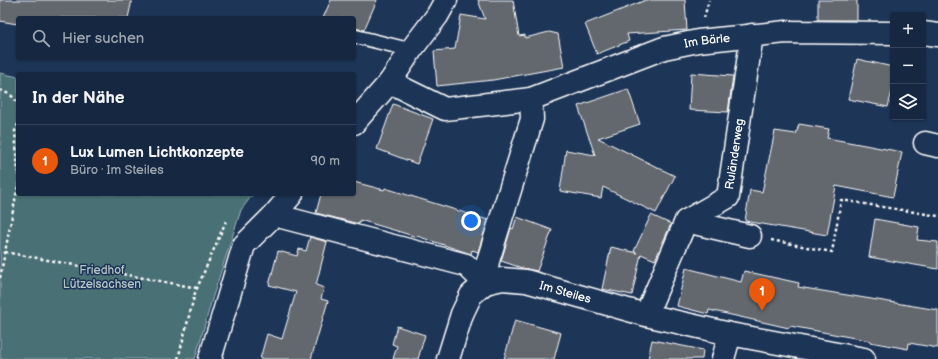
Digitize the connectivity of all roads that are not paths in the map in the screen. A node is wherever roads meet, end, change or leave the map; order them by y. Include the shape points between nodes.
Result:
1 (446, 0) edge
2 (890, 33) edge
3 (926, 33) edge
4 (752, 35) junction
5 (938, 35) edge
6 (356, 36) edge
7 (411, 50) junction
8 (390, 82) junction
9 (531, 99) junction
10 (356, 121) edge
11 (290, 196) edge
12 (274, 215) junction
13 (686, 221) junction
14 (750, 236) road end
15 (485, 283) junction
16 (646, 315) junction
17 (730, 334) junction
18 (851, 358) edge
19 (210, 359) edge
20 (448, 359) edge
21 (723, 359) edge

1 - 7 street
2 - 4 street, Im Bärle via 786,32
3 - 5 street
4 - 9 street, Im Bärle via 664,48
4 - 13 street, Ruländerweg via 728,197
6 - 7 lane
7 - 8 street
8 - 9 street, Im Bärle via 445,109
8 - 10 street
9 - 15 street via 532,119 488,260
11 - 12 street
12 - 15 street via 466,265
12 - 19 street via 244,245
13 - 14 street
13 - 16 street
15 - 16 street, Im Steiles via 502,279 526,281
15 - 20 street via 471,295 462,314
16 - 17 street, Im Steiles
17 - 18 street, Im Steiles
17 - 21 street

